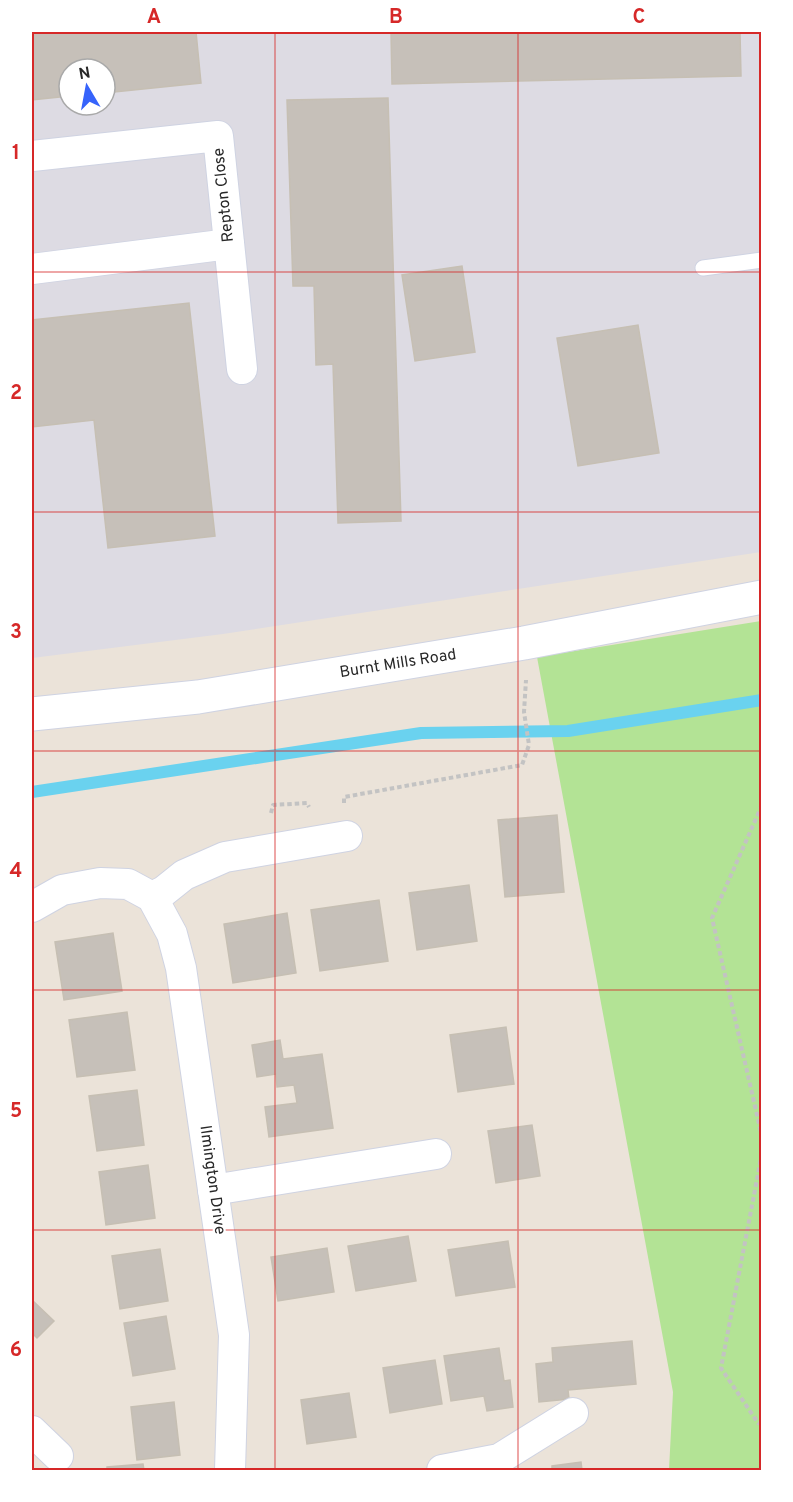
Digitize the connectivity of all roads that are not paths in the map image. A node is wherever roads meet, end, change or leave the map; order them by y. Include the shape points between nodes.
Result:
1 (32, 156) edge
2 (229, 244) junction
3 (762, 260) edge
4 (703, 268) dead end
5 (32, 269) edge
6 (242, 369) dead end
7 (762, 597) edge
8 (32, 714) edge
9 (347, 836) road end
10 (152, 897) junction
11 (32, 907) edge
12 (436, 1154) dead end
13 (213, 1190) junction
14 (573, 1413) dead end
15 (32, 1431) edge
16 (58, 1456) dead end
17 (230, 1470) edge
18 (442, 1470) edge

1 - 2 street, Repton Close via 218,136
2 - 5 street
2 - 6 street, Repton Close
3 - 4 lane
7 - 8 street, Burnt Mills Road via 524,643 198,697
9 - 10 street via 225,857 184,875
10 - 11 street via 128,884 100,883 62,890
10 - 13 street, Ilmington Drive via 172,934 182,968
12 - 13 street
13 - 17 street, Ilmington Drive via 234,1335
14 - 18 street via 499,1459
15 - 16 street

